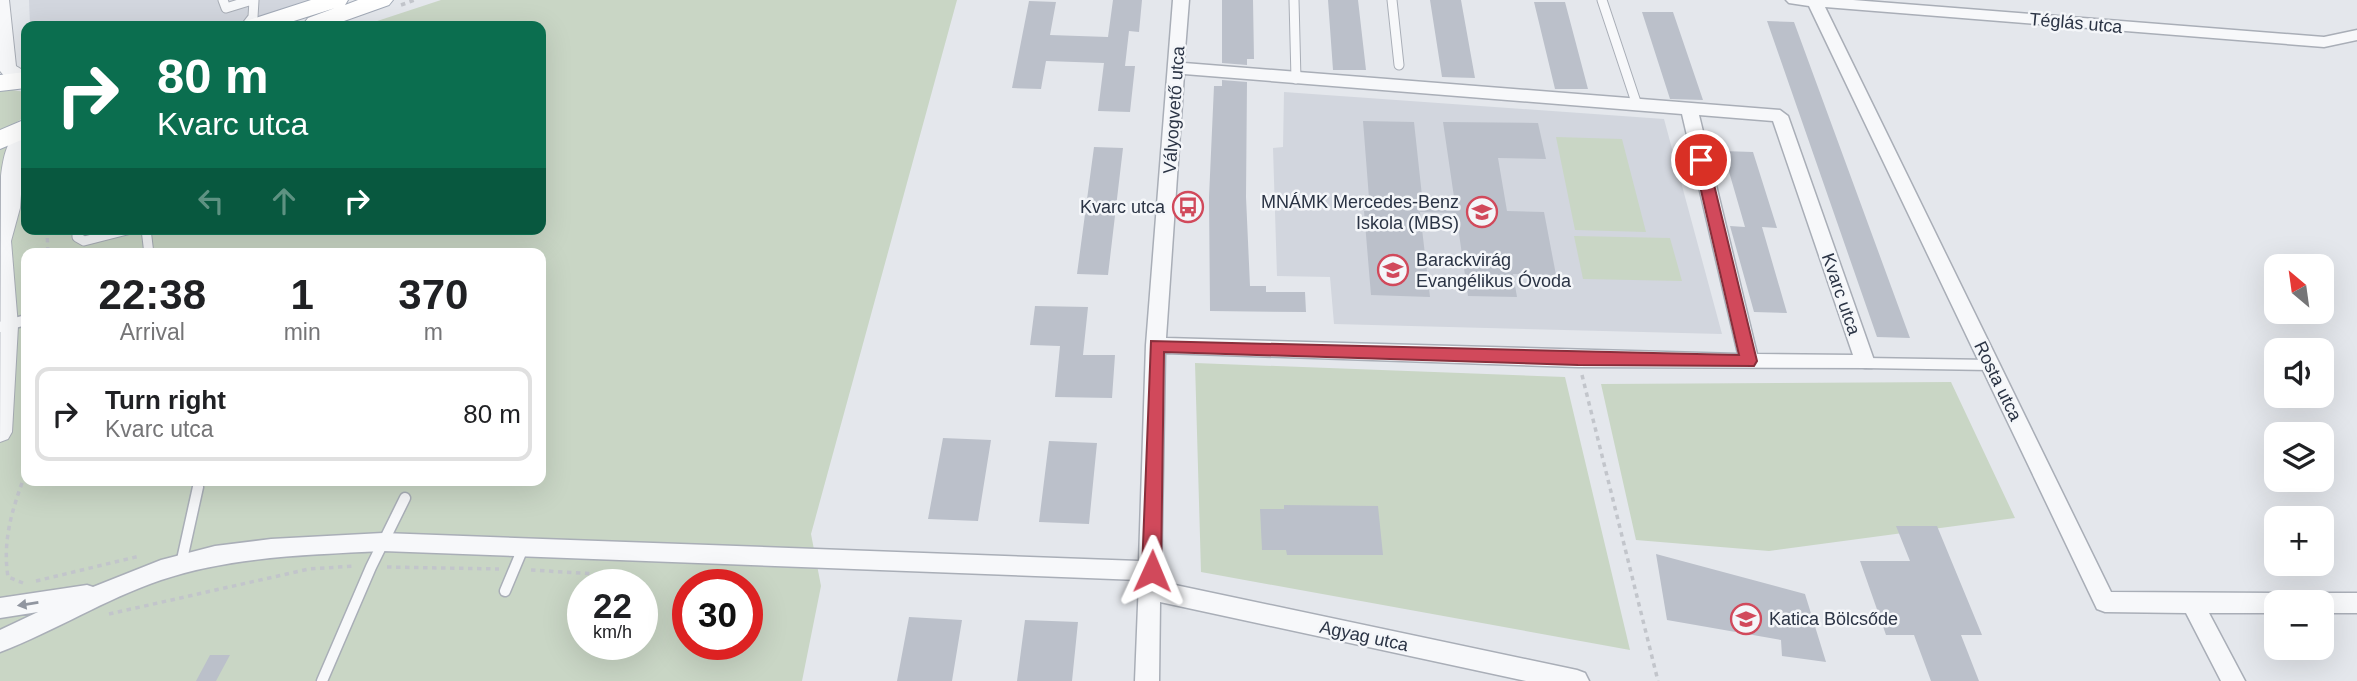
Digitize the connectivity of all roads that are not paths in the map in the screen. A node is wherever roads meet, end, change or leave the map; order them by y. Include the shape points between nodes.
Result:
1 (0, 0) edge
2 (223, 0) edge
3 (253, 0) edge
4 (336, 0) edge
5 (381, 0) edge
6 (1181, 0) edge
7 (1294, 0) edge
8 (1392, 0) edge
9 (1602, 0) edge
10 (1794, 0) edge
11 (1815, 2) edge
12 (250, 21) edge
13 (270, 21) edge
14 (320, 21) edge
15 (2357, 36) edge
16 (1399, 65) dead end
17 (1178, 68) junction
18 (21, 78) edge
19 (1296, 79) junction
20 (21, 81) edge
21 (0, 83) edge
22 (1637, 105) junction
23 (1689, 109) junction
24 (21, 130) edge
25 (0, 140) edge
26 (21, 140) edge
27 (78, 235) edge
28 (108, 235) edge
29 (0, 241) edge
30 (11, 324) edge
31 (1156, 345) junction
32 (1749, 361) junction
33 (1865, 363) junction
34 (1990, 365) junction
35 (0, 432) edge
36 (198, 487) dead end
37 (405, 498) dead end
38 (383, 542) junction
39 (523, 548) junction
40 (181, 565) junction
41 (1151, 581) junction
42 (505, 591) dead end
43 (105, 592) junction
44 (2192, 603) junction
45 (2264, 603) edge
46 (2334, 603) edge
47 (2357, 603) edge
48 (0, 608) edge
49 (0, 641) edge
50 (322, 681) edge
51 (1147, 681) edge
52 (1577, 681) edge
53 (2233, 681) edge

1 - 18 street via 7,67
2 - 3 lane via 226,8
3 - 12 lane
4 - 13 main road
5 - 14 main road
6 - 17 street, Vályogvető utca
7 - 19 lane
8 - 16 lane
9 - 22 lane
10 - 11 street, Téglás utca
11 - 15 street, Téglás utca via 2324,42
11 - 34 street, Rosta utca
17 - 19 street
17 - 31 street, Vályogvető utca
19 - 22 street
20 - 21 main road
22 - 23 street
23 - 32 street
23 - 33 street, Kvarc utca via 1780,116
24 - 25 main road
26 - 29 street via 12,163 10,205
27 - 28 lane via 84,241
29 - 30 street
30 - 35 street
31 - 32 street, Kvarc utca
31 - 41 street, Vályogvető utca
32 - 33 street, Kvarc utca
33 - 34 lane
34 - 44 street, Rosta utca via 2105,602
36 - 40 lane
37 - 38 lane
38 - 39 street, Agyag utca
38 - 40 street, Agyag utca via 282,549
38 - 50 lane
39 - 41 street, Agyag utca
39 - 42 lane
40 - 43 street, Agyag utca
41 - 51 street, Vályogvető utca
41 - 52 street, Agyag utca
43 -> 48 street
43 - 49 street
44 - 45 street
44 - 53 street
46 - 47 street

